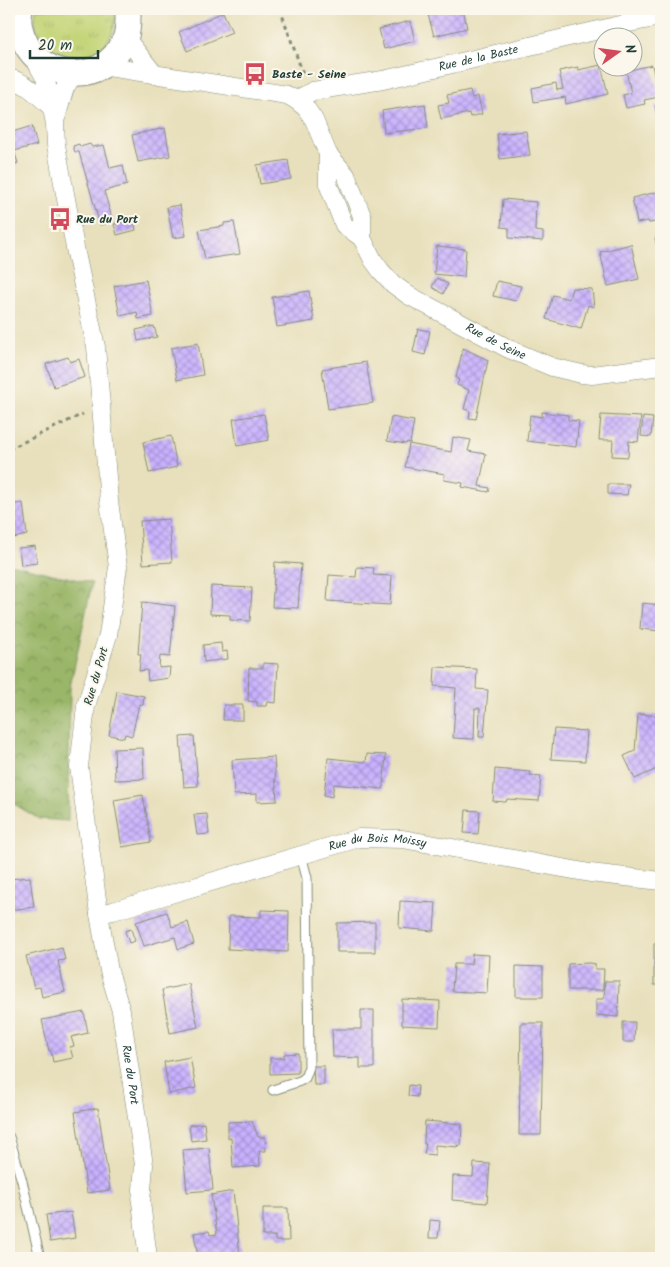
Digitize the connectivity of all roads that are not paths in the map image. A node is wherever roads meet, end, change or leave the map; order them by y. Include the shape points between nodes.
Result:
1 (20, 9) edge
2 (128, 9) edge
3 (661, 17) edge
4 (126, 38) junction
5 (22, 44) edge
6 (102, 66) junction
7 (74, 74) junction
8 (155, 75) junction
9 (9, 78) edge
10 (296, 100) junction
11 (53, 116) junction
12 (661, 366) edge
13 (301, 855) junction
14 (661, 881) edge
15 (99, 914) junction
16 (273, 1090) dead end
17 (9, 1137) edge
18 (40, 1258) edge
19 (148, 1258) edge

1 - 5 main road
2 - 4 main road
3 - 10 street, Rue de la Baste via 383,80 313,91
4 - 6 main road via 116,54
4 - 8 street
5 - 7 main road via 45,65
5 - 11 street, Rue du Port via 45,78
6 - 7 main road
6 - 8 street
7 - 11 street, Rue du Port
8 - 10 street via 288,95
9 - 11 street via 34,91
10 - 12 street, Rue de Seine via 314,120 328,154 328,184 344,225 362,238 380,271 392,284 509,350 552,367 592,375
11 - 15 street, Rue du Port via 96,347 118,567 108,635 86,706 79,767
13 - 14 street, Rue du Bois Moissy via 359,838 403,839 590,873
13 - 15 street, Rue du Bois Moissy
13 - 16 lane via 307,878 309,1067 305,1078
15 - 19 street, Rue du Port via 109,971 121,1011 144,1165 141,1202
17 - 18 lane

